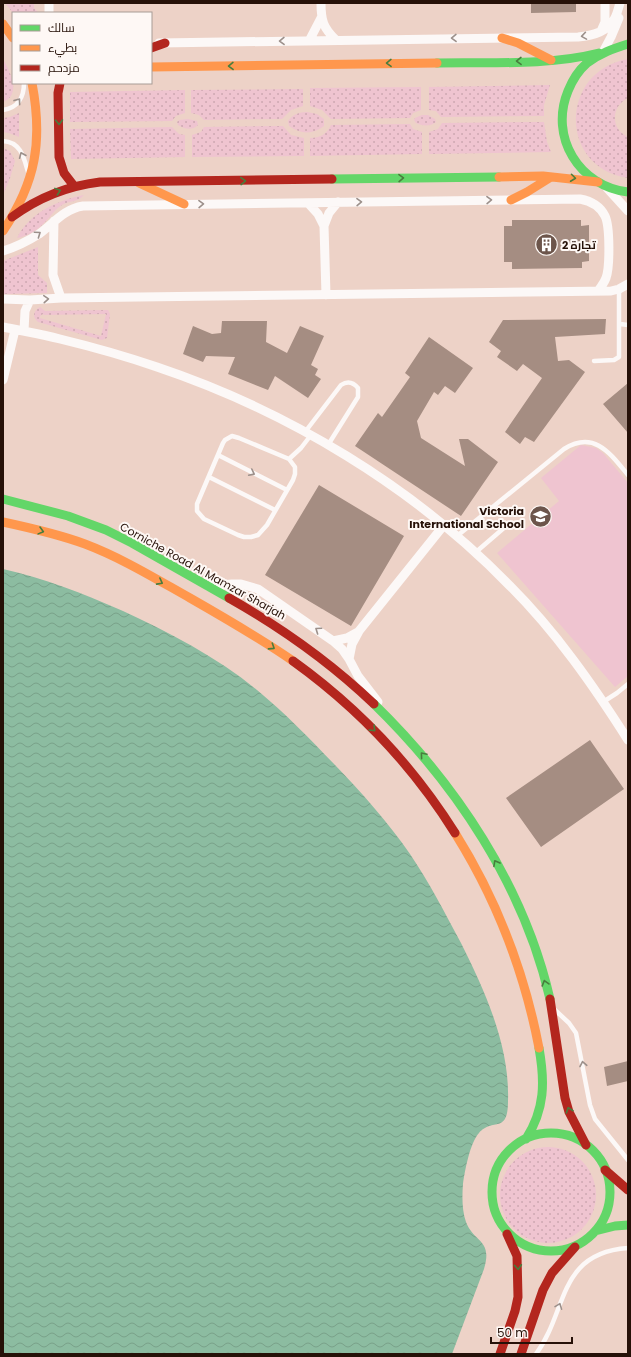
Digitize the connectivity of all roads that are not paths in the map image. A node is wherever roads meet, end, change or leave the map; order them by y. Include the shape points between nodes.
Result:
1 (321, 3) edge
2 (605, 3) edge
3 (621, 3) edge
4 (321, 18) junction
5 (3, 24) edge
6 (600, 31) junction
7 (12, 36) edge
8 (502, 38) junction
9 (309, 40) junction
10 (336, 40) junction
11 (152, 43) edge
12 (165, 43) junction
13 (628, 44) edge
14 (152, 48) edge
15 (601, 53) junction
16 (552, 61) junction
17 (152, 67) edge
18 (24, 84) edge
19 (32, 84) edge
20 (60, 84) edge
21 (3, 110) edge
22 (3, 141) edge
23 (552, 176) junction
24 (30, 180) junction
25 (136, 182) junction
26 (601, 184) junction
27 (74, 186) junction
28 (628, 192) edge
29 (511, 200) junction
30 (338, 202) junction
31 (308, 203) junction
32 (184, 204) junction
33 (628, 211) edge
34 (12, 217) junction
35 (54, 221) junction
36 (324, 226) junction
37 (3, 231) edge
38 (3, 251) edge
39 (628, 284) edge
40 (619, 289) junction
41 (598, 291) junction
42 (326, 295) junction
43 (61, 298) junction
44 (3, 299) edge
45 (30, 300) junction
46 (620, 324) junction
47 (628, 325) edge
48 (3, 327) edge
49 (19, 330) junction
50 (594, 361) dead end
51 (3, 380) edge
52 (308, 434) junction
53 (328, 445) junction
54 (218, 455) junction
55 (289, 460) junction
56 (628, 475) edge
57 (209, 477) junction
58 (287, 490) junction
59 (3, 499) edge
60 (275, 510) junction
61 (3, 522) edge
62 (444, 525) junction
63 (505, 527) dead end
64 (457, 536) junction
65 (476, 552) junction
66 (208, 586) junction
67 (359, 631) junction
68 (333, 641) junction
69 (349, 659) junction
70 (628, 684) edge
71 (603, 702) junction
72 (385, 714) junction
73 (628, 740) edge
74 (551, 1008) junction
75 (526, 1139) junction
76 (586, 1145) junction
77 (628, 1160) edge
78 (605, 1170) junction
79 (628, 1190) edge
80 (628, 1225) edge
81 (505, 1230) junction
82 (595, 1231) junction
83 (576, 1246) junction
84 (628, 1248) edge
85 (500, 1354) edge
86 (521, 1354) edge
87 (536, 1354) edge

1 - 4 street
2 - 6 street via 605,22
3 - 6 street via 612,23
3 - 15 street via 618,24
4 - 9 street
4 - 10 street
5 - 7 main road
6 -> 8 street via 578,37
8 -> 10 street
8 - 16 main road via 518,43
9 - 10 street
9 -> 12 street
11 - 12 street
12 - 14 main road
13 - 15 main road
15 - 16 main road
15 - 26 main road via 575,76 565,96 561,118 568,150 581,169
16 -> 17 main road
21 -> 18 lane via 10,109 19,102 24,92
19 - 24 main road via 38,111 38,132
20 -> 27 main road via 59,156 64,173
24 -> 22 lane via 22,151 14,144
25 -> 23 main road
23 -> 26 main road
23 - 29 main road
24 - 34 main road
25 - 27 main road via 100,182
25 - 32 main road
26 - 28 main road
26 - 33 street
34 -> 27 main road via 52,192
30 -> 29 street
29 - 41 street via 580,199 592,203 602,211 608,222 608,268 606,279
30 - 31 street
30 - 36 street via 329,213
32 -> 31 street
31 - 36 street
32 - 35 street via 83,206 70,209
34 - 37 main road
38 -> 35 street via 30,240
35 - 43 street via 53,271
36 - 42 street
39 - 40 street
40 - 41 street
40 - 46 lane
41 - 42 street
42 - 43 street
45 -> 43 street
44 - 45 street
45 - 49 street
46 - 47 lane
46 - 50 lane via 619,357 614,360
48 - 49 street
49 - 51 street
49 - 52 street via 92,347 159,368 224,393
52 - 53 street
52 - 53 lane via 341,385 346,382 353,383 358,388 358,397
52 - 55 lane via 301,448
53 - 62 street via 378,476
54 - 55 lane via 225,440 235,436
54 - 57 lane
54 -> 58 lane
55 - 58 lane via 295,468 295,474
56 - 64 lane via 612,455 600,446 578,442 564,449
57 - 60 lane
57 - 60 lane via 197,507 204,519 238,535 251,537 263,530
58 - 60 lane
59 - 66 main road, Corniche Road Al Mamzar Sharjah via 48,510 103,529
61 -> 75 main road via 86,544 165,584 250,633 302,668 349,707 408,768 445,818 478,870 499,912 516,956 532,1016 543,1089 536,1122
62 - 64 street
62 - 67 street
63 - 65 lane
64 - 65 street
65 - 71 street via 511,586 554,635
68 -> 66 street via 258,589 241,584
66 - 72 main road, Corniche Road Al Mamzar Sharjah via 289,634 340,672
67 - 68 street via 347,638
67 - 69 street via 352,644
68 - 69 street
69 - 72 street
70 - 71 lane
71 - 73 street
74 -> 72 main road, Corniche Road Al Mamzar Sharjah via 524,920 496,862 443,780
76 -> 74 main road, Corniche Road Al Mamzar Sharjah via 565,1097
77 -> 74 lane via 595,1119 576,1033 569,1023
75 - 76 main road via 543,1134 557,1134
75 - 81 main road via 505,1156 493,1180 492,1198
76 - 78 main road via 597,1156
78 - 79 main road
78 - 82 main road via 610,1191 608,1205
80 - 82 main road
81 - 83 main road via 518,1242 534,1249 555,1251
81 -> 85 main road via 518,1264 518,1297
82 - 83 main road
83 - 86 main road via 552,1273 543,1290
87 -> 84 lane via 544,1343 573,1276 593,1258 605,1252

